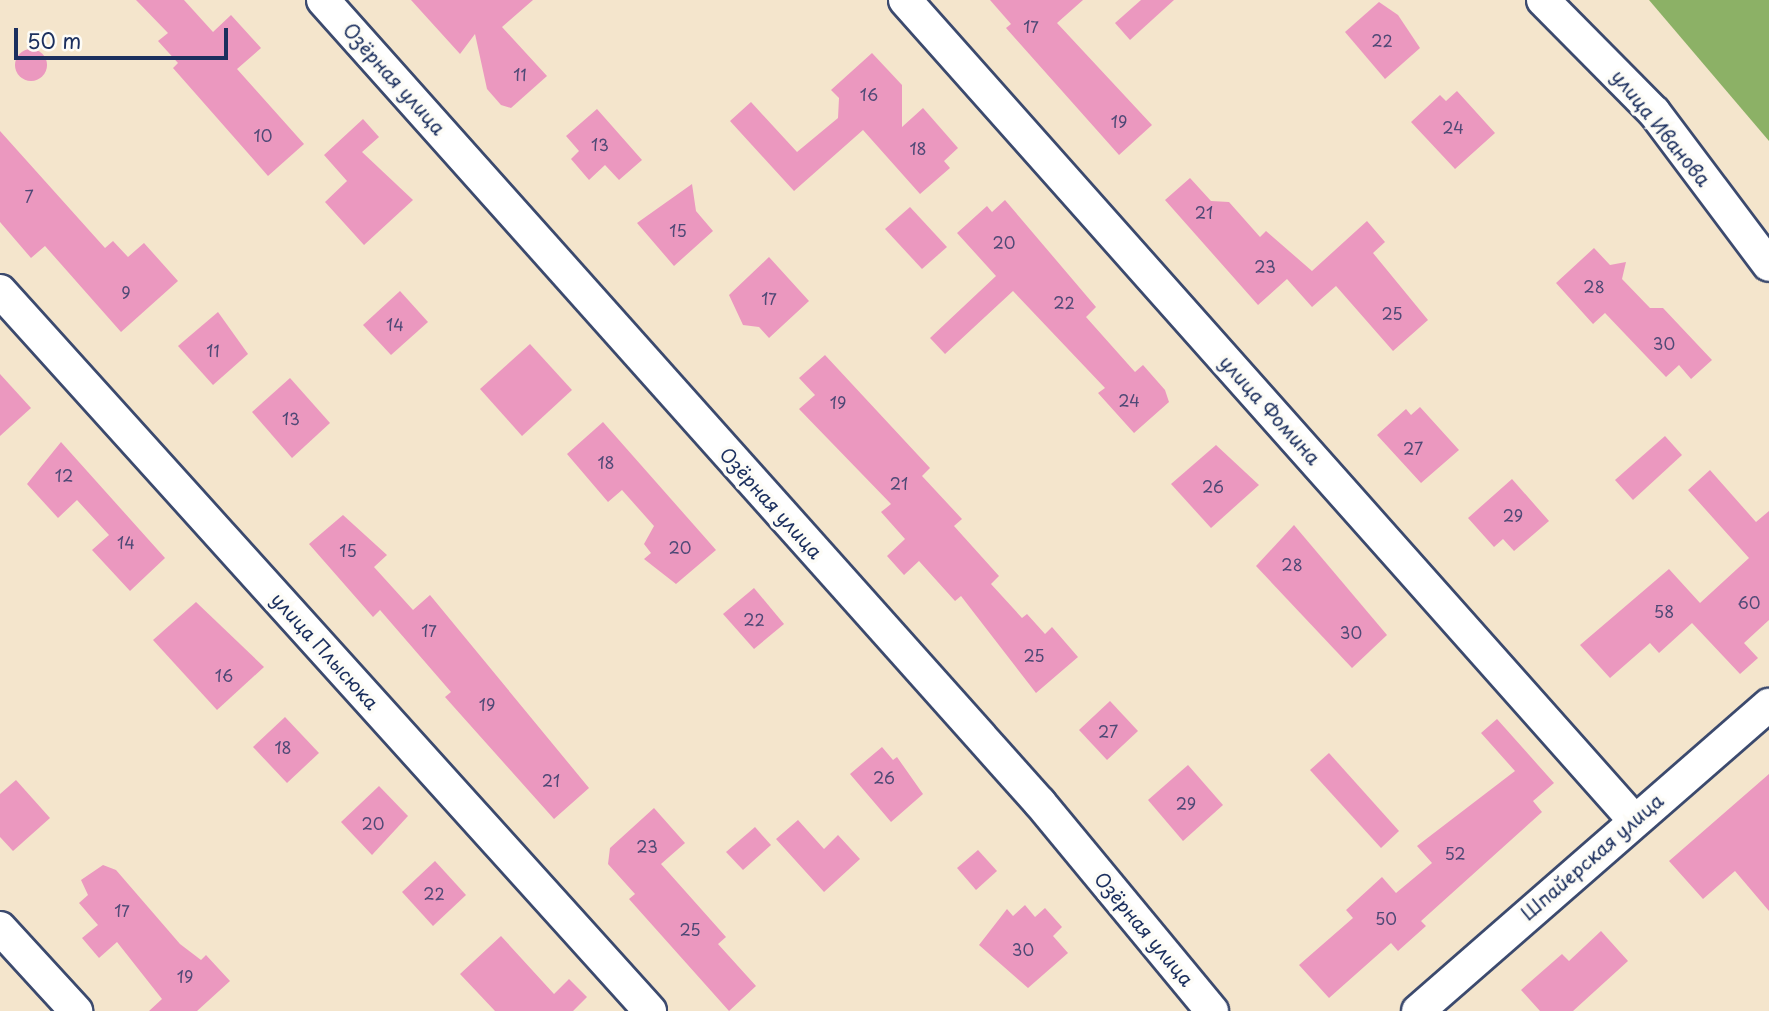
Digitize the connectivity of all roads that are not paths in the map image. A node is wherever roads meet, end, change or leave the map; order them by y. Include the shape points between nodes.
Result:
1 (323, 0) edge
2 (905, 0) edge
3 (1543, 0) edge
4 (1769, 265) edge
5 (0, 291) edge
6 (1769, 705) edge
7 (1634, 820) junction
8 (0, 928) edge
9 (76, 1011) edge
10 (650, 1011) edge
11 (1212, 1011) edge
12 (1418, 1011) edge

1 - 11 street, Озёрная улица via 1040,803
2 - 7 street, улица Фомина
3 - 4 street, улица Иванова via 1654,112
5 - 10 street, улица Плысюка
6 - 7 street, Шпайерская улица
7 - 12 street, Шпайерская улица
8 - 9 street

